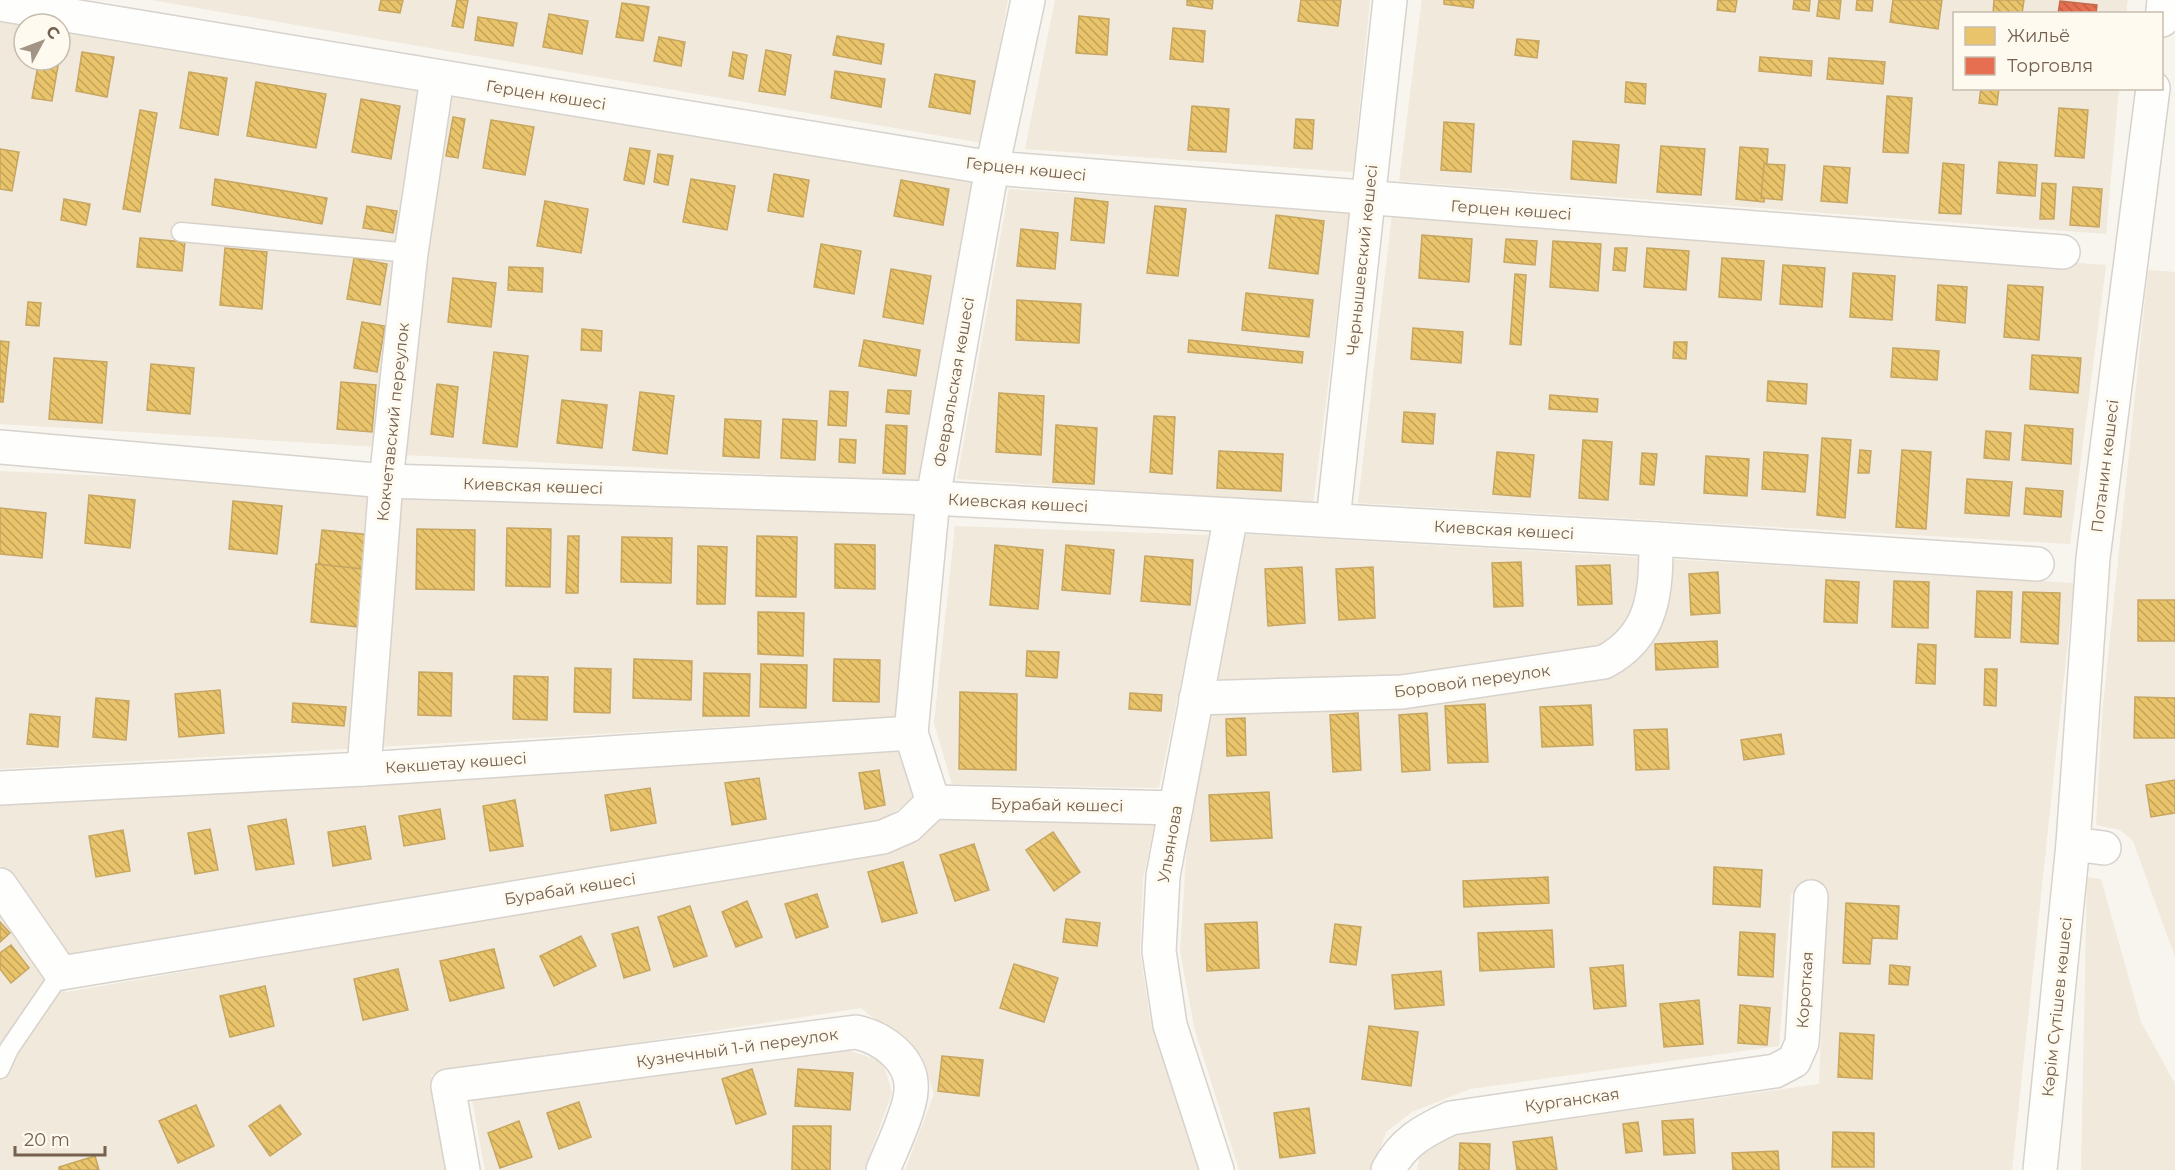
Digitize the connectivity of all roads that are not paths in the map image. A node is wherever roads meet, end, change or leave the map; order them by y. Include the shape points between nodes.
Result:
1 (1028, 0) edge
2 (1389, 0) edge
3 (0, 4) edge
4 (437, 78) junction
5 (2153, 90) edge
6 (992, 168) junction
7 (1369, 199) junction
8 (181, 232) dead end
9 (2063, 252) dead end
10 (411, 253) junction
11 (0, 447) edge
12 (386, 481) junction
13 (933, 498) junction
14 (1232, 515) junction
15 (1333, 520) junction
16 (1656, 539) junction
17 (2037, 564) dead end
18 (1196, 698) junction
19 (911, 733) junction
20 (364, 769) junction
21 (0, 788) edge
22 (933, 801) junction
23 (1176, 808) junction
24 (2088, 846) joint
25 (0, 885) edge
26 (1811, 897) dead end
27 (61, 973) junction
28 (0, 1069) edge
29 (1775, 1071) joint
30 (463, 1170) edge
31 (883, 1170) edge
32 (1217, 1170) edge
33 (1388, 1170) edge
34 (2040, 1170) edge

1 - 6 street, Февральская көшесі
2 - 7 street, Чернышевский көшесі
3 - 4 street, Герцен көшесі
4 - 6 street, Герцен көшесі
4 - 10 street, Кокчетавский переулок
5 - 24 street, Потанин көшесі via 2093,558
6 - 7 street, Герцен көшесі
6 - 13 street, Февральская көшесі
7 - 9 street, Герцен көшесі
7 - 15 street, Чернышевский көшесі
8 - 10 lane
10 - 12 street, Кокчетавский переулок
11 - 12 street, Киевская көшесі
12 - 13 street, Киевская көшесі
12 - 20 street, Кокчетавский переулок
13 - 14 street, Киевская көшесі
13 - 19 street, Февральская көшесі
14 - 15 street, Киевская көшесі
14 - 18 street, Ульянова
15 - 16 street, Киевская көшесі
16 - 17 street, Киевская көшесі
16 - 18 street, Боровой переулок via 1653,603 1633,641 1604,662 1402,692
18 - 23 street, Ульянова
19 - 20 street, Көкшетау көшесі
19 - 22 street, Февральская көшесі
20 - 21 street, Көкшетау көшесі
22 - 23 street, Бурабай көшесі
22 - 27 street, Бурабай көшесі via 908,826 883,837
23 - 32 street, Ульянова via 1163,876 1159,951 1170,1025
24 - 34 street, Кәрім Сүтішев көшесі
25 - 27 street
26 - 29 street, Короткая via 1802,1043 1794,1060
27 - 28 lane via 21,1030
29 - 33 street, Курганская via 1451,1118 1398,1150
30 - 31 street, Кузнечный 1-й переулок via 448,1086 856,1032 872,1036 896,1053 911,1078 911,1093

